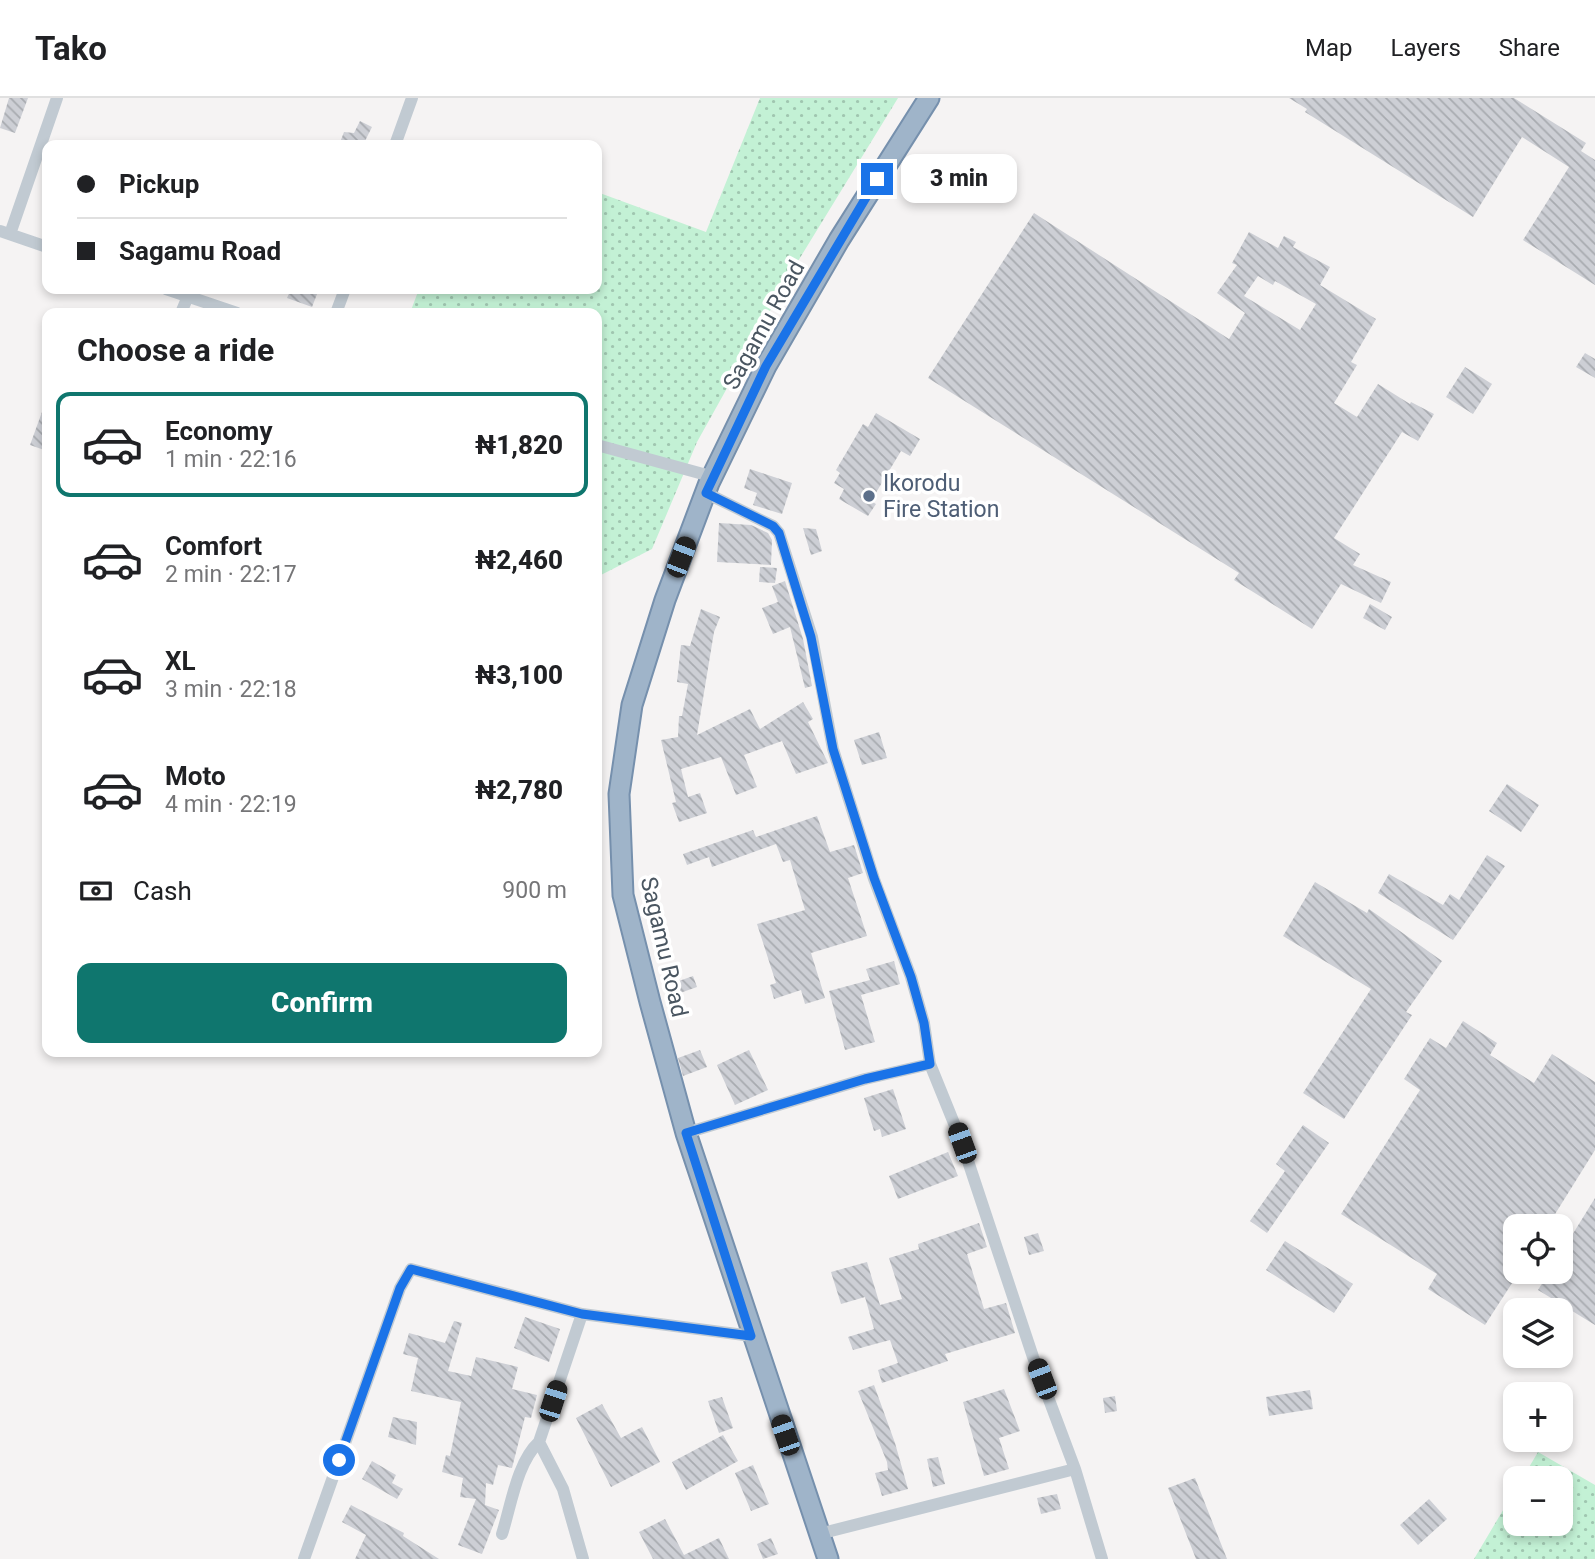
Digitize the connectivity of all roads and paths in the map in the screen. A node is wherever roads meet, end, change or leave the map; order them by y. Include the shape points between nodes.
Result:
1 (57, 98) edge
2 (412, 98) edge
3 (929, 98) edge
4 (397, 140) edge
5 (5, 232) edge
6 (42, 245) edge
7 (182, 294) edge
8 (188, 296) junction
9 (183, 308) edge
10 (223, 308) edge
11 (602, 447) edge
12 (710, 485) junction
13 (930, 1064) junction
14 (686, 1133) junction
15 (582, 1314) junction
16 (751, 1336) junction
17 (540, 1442) junction
18 (1075, 1469) junction
19 (502, 1534) dead end
20 (818, 1534) junction
21 (304, 1559) edge
22 (583, 1559) edge
23 (828, 1559) edge
24 (1102, 1559) edge

1 - 5 street
2 - 4 street
3 - 12 highway, Sagamu Road via 766,366
5 - 6 street
7 - 8 street
8 - 9 street
8 - 10 street
11 - 12 street
12 - 13 street via 779,533 811,637 833,749 911,977
12 - 14 highway, Sagamu Road via 665,600 632,705 619,794 623,895
13 - 14 street
13 - 18 street
14 - 16 highway, Sagamu Road
15 - 16 street
15 - 17 street
15 - 21 street via 411,1269 400,1288
16 - 20 highway, Sagamu Road
17 - 19 street via 526,1462
17 - 22 street via 564,1489
18 - 20 street
18 - 24 street
20 - 23 highway, Sagamu Road

